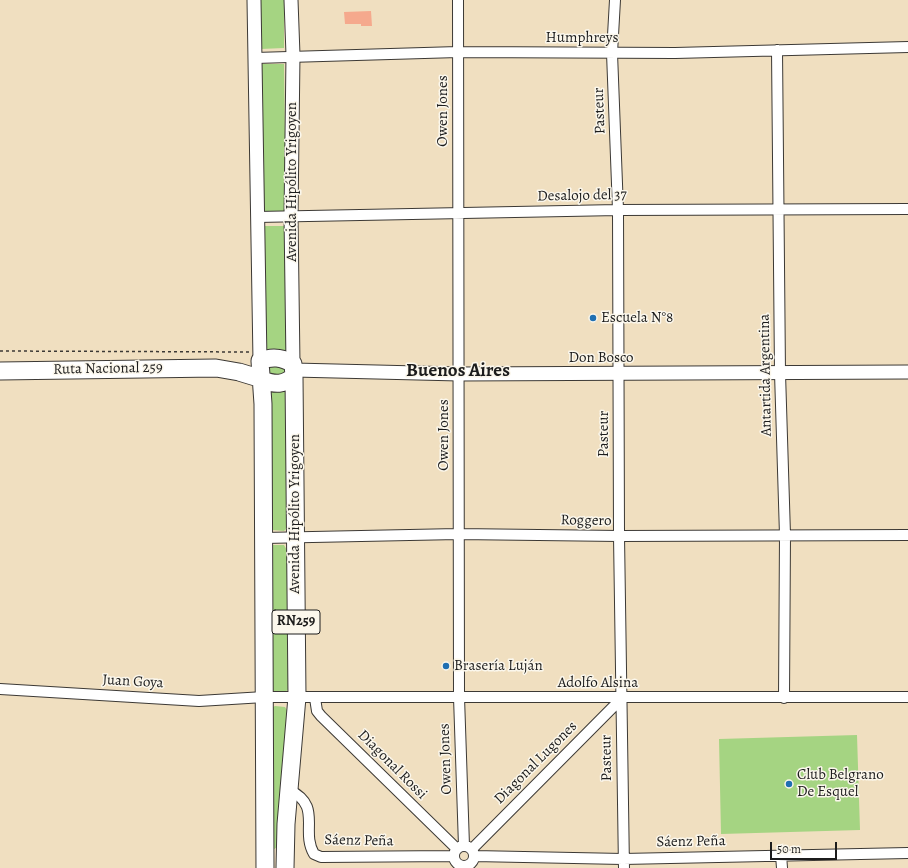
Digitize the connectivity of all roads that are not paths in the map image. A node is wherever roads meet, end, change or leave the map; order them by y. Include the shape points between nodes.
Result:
1 (254, 0) edge
2 (291, 0) edge
3 (458, 0) edge
4 (615, 0) edge
5 (908, 47) edge
6 (777, 50) junction
7 (458, 52) junction
8 (612, 53) junction
9 (293, 55) junction
10 (255, 58) junction
11 (908, 209) edge
12 (618, 210) junction
13 (779, 211) junction
14 (458, 213) junction
15 (291, 216) junction
16 (256, 217) junction
17 (260, 358) junction
18 (216, 368) junction
19 (294, 370) junction
20 (0, 372) edge
21 (908, 372) edge
22 (780, 373) junction
23 (459, 374) junction
24 (619, 374) junction
25 (262, 380) junction
26 (458, 534) junction
27 (785, 535) junction
28 (908, 535) edge
29 (619, 536) junction
30 (264, 538) junction
31 (294, 538) junction
32 (0, 689) edge
33 (264, 696) junction
34 (297, 697) junction
35 (459, 697) junction
36 (908, 697) edge
37 (314, 698) junction
38 (622, 698) junction
39 (784, 698) junction
40 (289, 790) junction
41 (265, 851) junction
42 (908, 853) edge
43 (781, 855) junction
44 (464, 859) edge
45 (285, 860) edge
46 (624, 863) edge
47 (265, 868) edge
48 (782, 868) edge

1 - 10 street
2 - 9 street, Avenida Hipólito Yrigoyen
3 - 7 street, Owen Jones
4 - 8 street, Pasteur
5 - 6 street, Humphreys
6 - 8 street, Humphreys
6 - 13 street, Antartida Argentina
7 - 8 street, Humphreys
7 - 9 street, Humphreys
7 - 14 street, Owen Jones
8 - 12 street, Pasteur
9 - 10 street, Humphreys
9 - 15 street, Avenida Hipólito Yrigoyen
10 - 16 street
11 - 13 street, Desalojo del 37
12 - 13 street, Desalojo del 37
12 - 14 street, Desalojo del 37
12 - 24 street, Pasteur
13 - 22 street, Antartida Argentina
14 - 15 street, Desalojo del 37
14 - 23 street, Owen Jones
15 - 16 street, Desalojo del 37
15 - 19 street, Avenida Hipólito Yrigoyen
16 - 17 street
17 - 18 highway, Ruta Nacional 259
17 - 19 highway, Ruta Nacional 259 via 284,359
17 - 25 highway, RN259
18 - 20 highway, Ruta Nacional 259
18 - 25 highway, Ruta Nacional 259 via 240,372
19 - 23 street, Don Bosco
19 - 25 highway, Ruta Nacional 259 via 286,382 276,384
19 - 31 highway, Avenida Hipólito Yrigoyen / RN259
21 - 22 street, Don Bosco
22 - 24 street, Don Bosco
22 - 27 street, Antartida Argentina
23 - 24 street, Don Bosco
23 - 26 street, Owen Jones
24 - 29 street, Pasteur
25 - 30 highway, Avenida Hipólito Yrigoyen / RN259
26 - 29 street, Roggero
26 - 31 street, Roggero
26 - 35 street, Owen Jones
27 - 28 street, Roggero
27 - 29 street, Roggero
27 - 39 street, Antartida Argentina
29 - 38 street, Pasteur
30 - 31 street, Roggero
30 - 33 highway, Avenida Hipólito Yrigoyen / RN259
31 - 34 highway, Avenida Hipólito Yrigoyen / RN259
32 - 33 street, Juan Goya via 199,701
33 - 34 street, Adolfo Alsina
33 - 41 highway, Avenida Hipólito Yrigoyen / RN259
34 - 37 street, Adolfo Alsina
34 - 40 highway, Avenida Hipólito Yrigoyen / RN259
35 - 37 street, Adolfo Alsina
35 - 38 street, Adolfo Alsina
35 - 44 street, Owen Jones
36 - 39 street, Adolfo Alsina
37 - 44 street, Diagonal Rossi via 321,716
38 - 39 street, Adolfo Alsina
38 - 44 street, Diagonal Lugones
38 - 46 street, Pasteur
40 - 44 street, Sáenz Peña via 306,804 310,816 309,844 314,854 321,857
40 - 45 highway, Avenida Hipólito Yrigoyen / RN259
41 - 45 highway
41 - 47 highway, Avenida Hipólito Yrigoyen / RN259
42 - 43 street, Sáenz Peña
43 - 46 street, Sáenz Peña
43 - 48 street
44 - 46 street, Sáenz Peña

